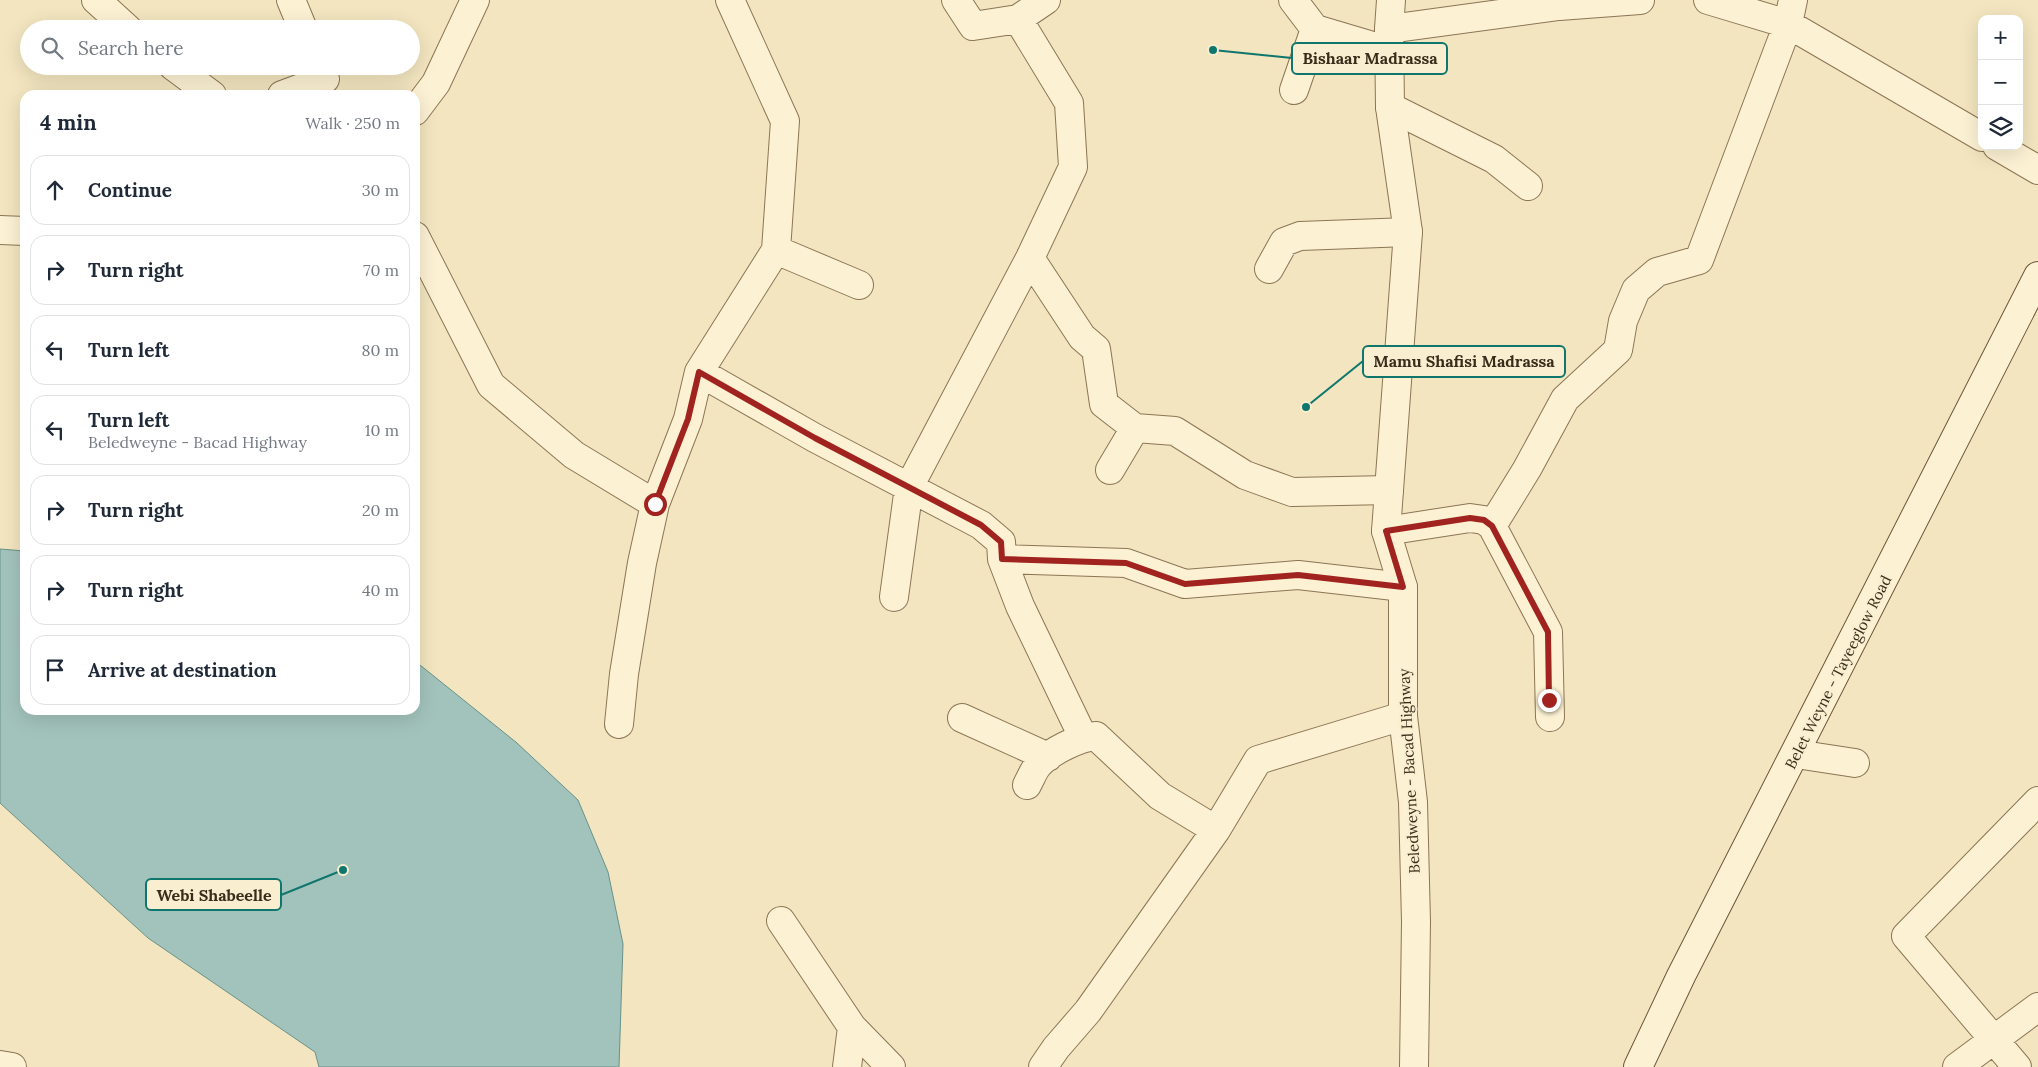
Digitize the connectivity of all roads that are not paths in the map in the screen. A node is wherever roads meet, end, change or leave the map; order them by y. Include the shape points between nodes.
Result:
1 (96, 0) edge
2 (291, 0) edge
3 (475, 0) edge
4 (730, 0) edge
5 (956, 0) edge
6 (1046, 0) edge
7 (1293, 0) edge
8 (1391, 0) edge
9 (1640, 0) edge
10 (1708, 0) edge
11 (1790, 12) edge
12 (1018, 19) junction
13 (118, 20) edge
14 (299, 20) edge
15 (1315, 29) junction
16 (1389, 40) junction
17 (185, 75) edge
18 (327, 80) edge
19 (205, 90) edge
20 (297, 90) edge
21 (1294, 90) dead end
22 (420, 104) edge
23 (1390, 107) junction
24 (1978, 134) edge
25 (2004, 150) edge
26 (2038, 170) edge
27 (1528, 186) dead end
28 (0, 230) edge
29 (20, 230) edge
30 (1408, 232) junction
31 (420, 246) edge
32 (776, 250) junction
33 (1030, 258) junction
34 (1269, 269) dead end
35 (2038, 276) edge
36 (858, 285) dead end
37 (699, 372) junction
38 (1134, 428) junction
39 (1110, 470) dead end
40 (909, 487) junction
41 (1389, 490) junction
42 (655, 504) junction
43 (1492, 526) junction
44 (1386, 531) junction
45 (1002, 559) junction
46 (1403, 587) junction
47 (894, 597) dead end
48 (1403, 716) junction
49 (1550, 717) dead end
50 (962, 718) dead end
51 (619, 724) dead end
52 (1083, 736) junction
53 (1796, 754) junction
54 (1048, 757) junction
55 (1855, 763) dead end
56 (1027, 785) dead end
57 (2038, 801) edge
58 (1216, 830) junction
59 (781, 921) dead end
60 (2038, 1008) edge
61 (852, 1027) junction
62 (1994, 1038) junction
63 (0, 1065) edge
64 (12, 1067) edge
65 (848, 1067) edge
66 (891, 1067) edge
67 (1043, 1067) edge
68 (1414, 1067) edge
69 (1638, 1067) edge
70 (1957, 1067) edge
71 (2016, 1067) edge

1 - 13 street
2 - 14 street
3 - 22 street via 436,83
4 - 32 street via 785,121
5 - 12 street via 974,26
6 - 12 street
7 - 15 street
8 - 16 street, Beledweyne - Bacad Highway
9 - 16 street via 1559,6
10 - 11 street
11 - 24 street
11 - 43 street via 1699,260 1657,272 1636,290 1623,321 1618,350 1565,399
12 - 33 street via 1069,103 1073,167
15 - 16 street
15 - 21 street
16 - 23 street, Beledweyne - Bacad Highway
17 - 19 street
18 - 20 street
23 - 27 street via 1494,159
23 - 30 street, Beledweyne - Bacad Highway
25 - 26 street
28 - 29 street
30 - 34 street via 1300,236 1284,242
30 - 41 street, Beledweyne - Bacad Highway
31 - 42 street via 491,385 574,455
32 - 36 street
32 - 37 street
33 - 38 street via 1082,337 1096,349 1104,404
33 - 40 street
35 - 53 street, Belet Weyne - Tayeeglow Road
37 - 40 street
37 - 42 street via 688,419
38 - 39 street
38 - 41 street via 1175,431 1246,476 1292,492
40 - 45 street via 981,525 1001,542
40 - 47 street
41 - 44 street, Beledweyne - Bacad Highway
42 - 51 street via 642,563
43 - 44 street via 1484,520 1470,518
43 - 49 street via 1548,632
44 - 46 street, Beledweyne - Bacad Highway
45 - 46 street via 1126,563 1185,584 1298,575
45 - 52 street via 1020,606
46 - 48 street, Beledweyne - Bacad Highway
48 - 58 street via 1258,760
48 - 68 street, Beledweyne - Bacad Highway via 1413,802 1416,922
50 - 54 street
52 - 54 street
52 - 58 street via 1096,736 1160,796
53 - 55 street
53 - 69 street, Belet Weyne - Tayeeglow Road via 1681,976
54 - 56 street via 1039,764
57 - 62 street via 1906,936
58 - 67 street via 1088,1011
59 - 61 street
60 - 62 street
61 - 65 street
61 - 66 street
62 - 70 street
62 - 71 street
63 - 64 street

